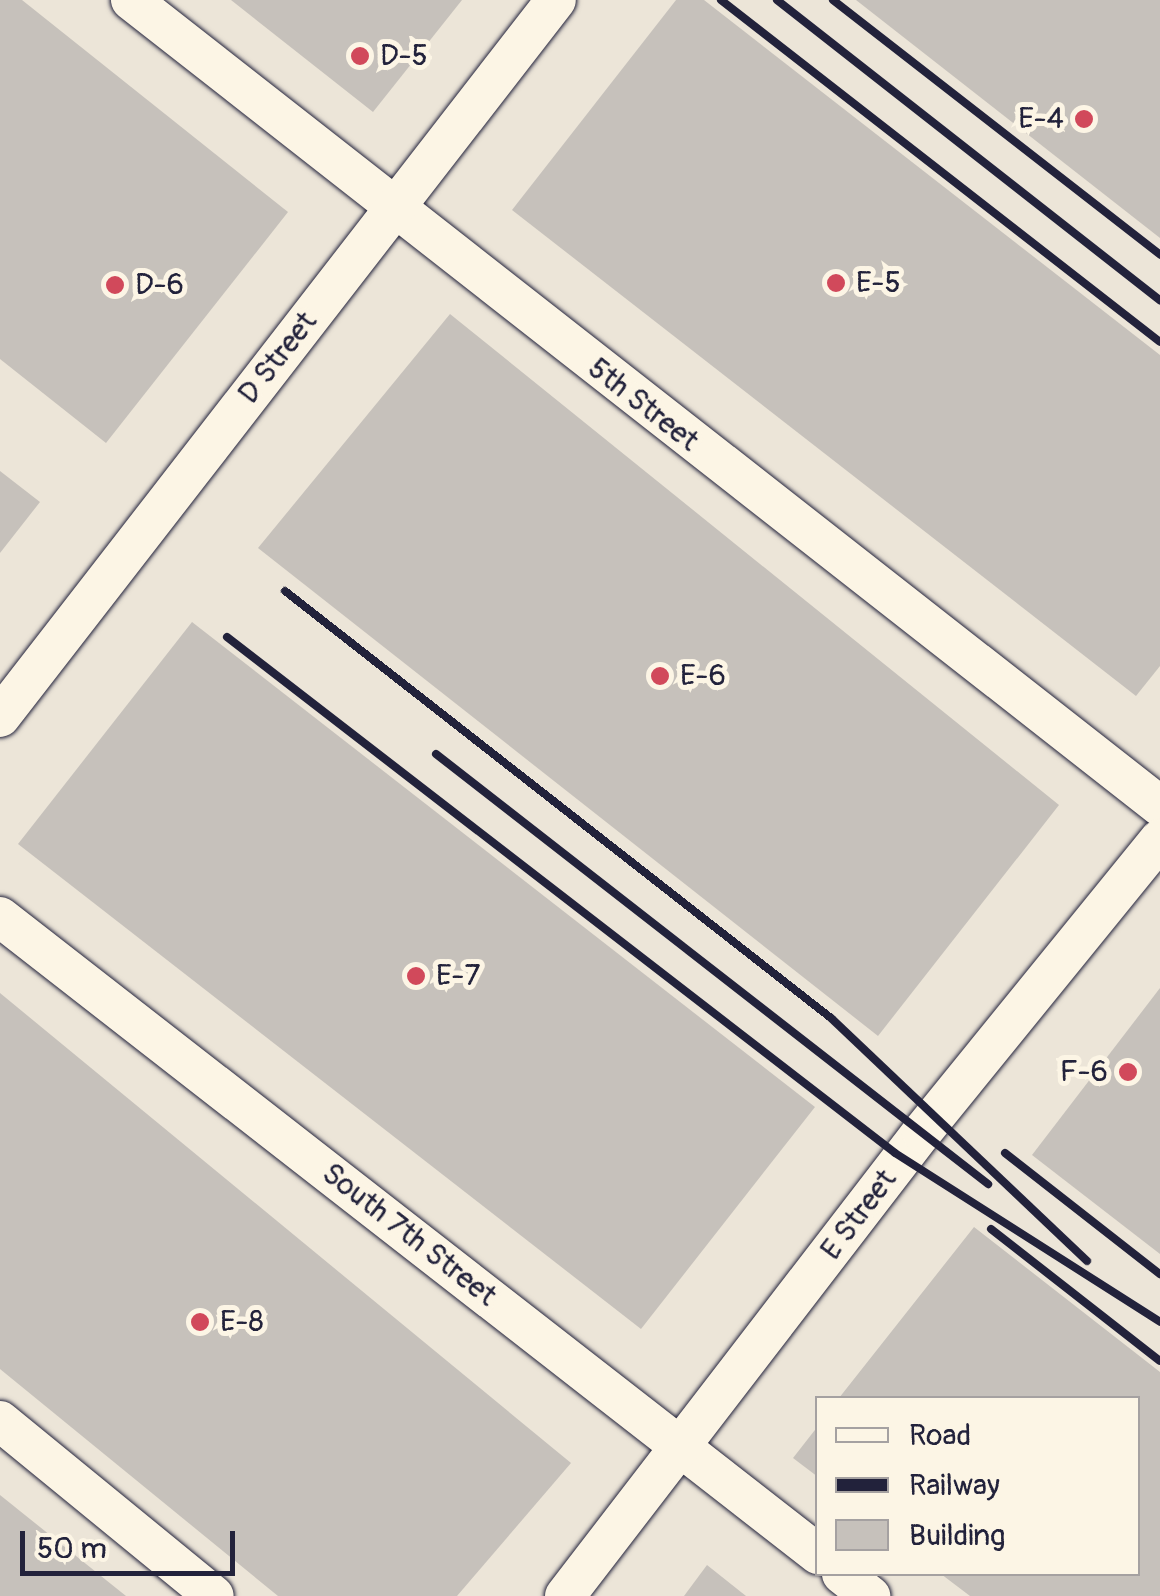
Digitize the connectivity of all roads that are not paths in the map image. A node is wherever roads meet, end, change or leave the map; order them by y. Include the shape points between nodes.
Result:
1 (131, 0) edge
2 (556, 0) edge
3 (392, 210) junction
4 (0, 718) edge
5 (1160, 806) edge
6 (1160, 838) edge
7 (0, 917) edge
8 (0, 1421) edge
9 (682, 1447) junction
10 (815, 1552) edge
11 (845, 1576) edge
12 (214, 1596) edge
13 (565, 1596) edge
14 (870, 1596) edge

1 - 3 lane, 5th Street
2 - 3 lane, D Street
3 - 4 lane, D Street
3 - 5 lane, 5th Street
6 - 9 lane, E Street via 929,1123
7 - 9 lane, South 7th Street
8 - 12 lane
9 - 10 lane, South 7th Street
9 - 13 lane, E Street
11 - 14 lane

